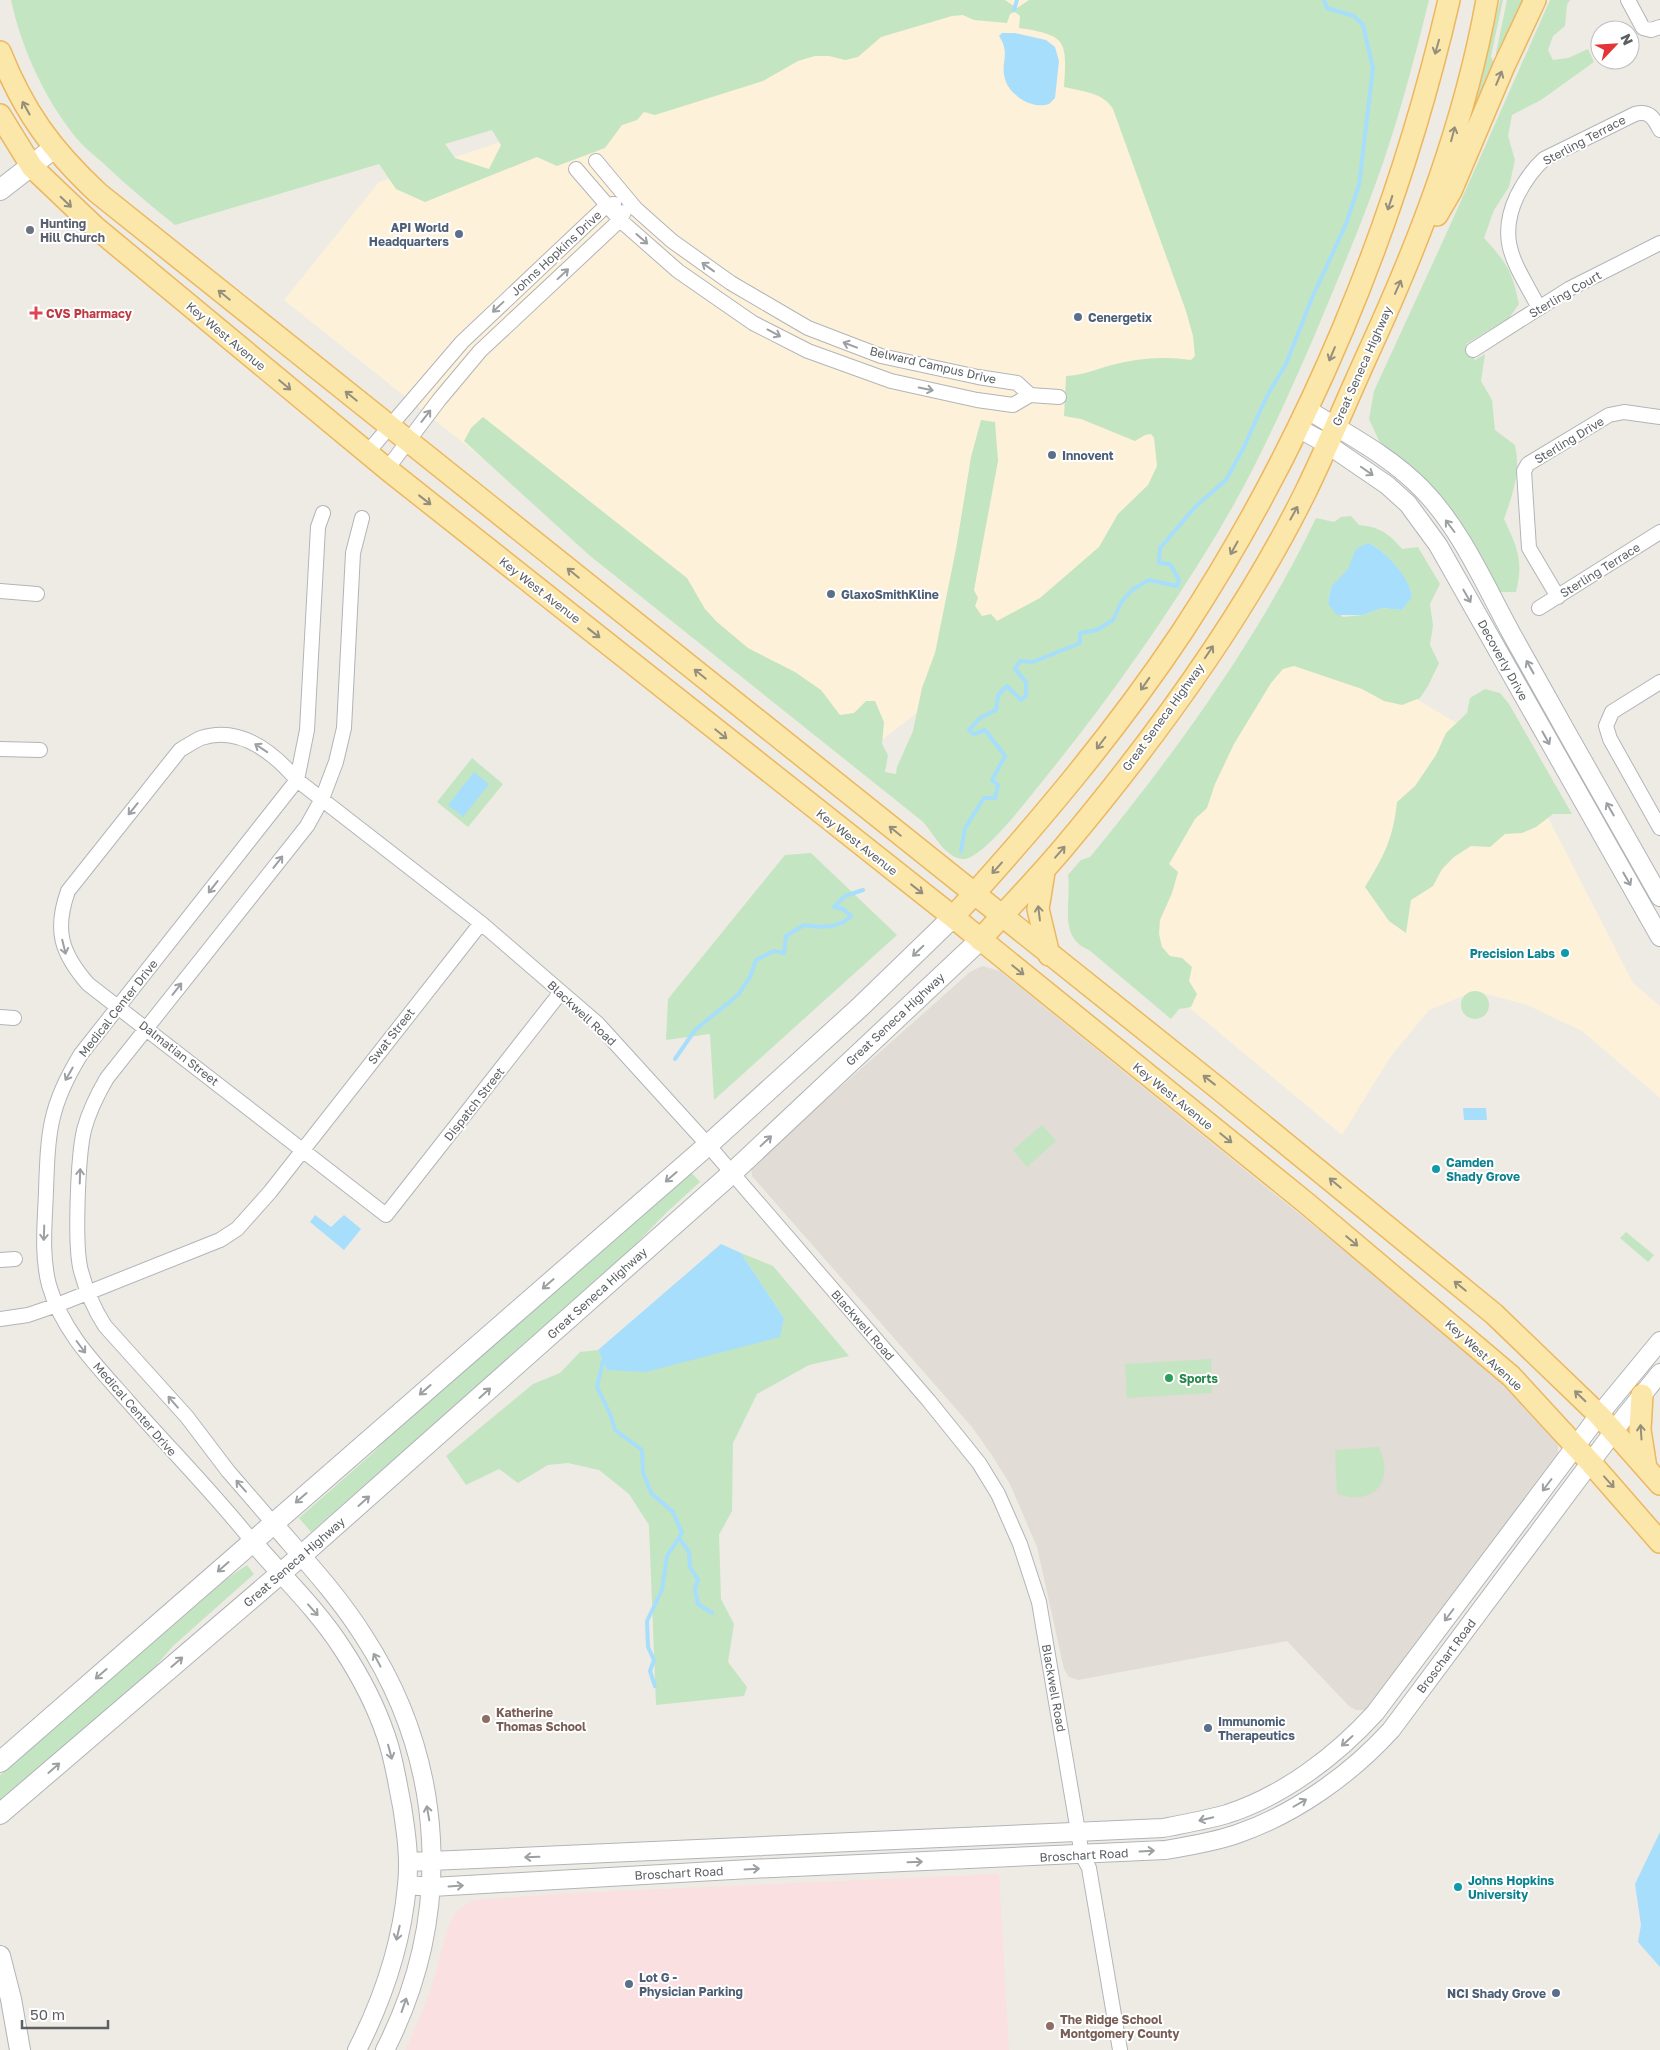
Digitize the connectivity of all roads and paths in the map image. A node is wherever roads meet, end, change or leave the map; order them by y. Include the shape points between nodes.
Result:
1 (1449, 0) edge
2 (1486, 0) edge
3 (1534, 0) edge
4 (1628, 0) edge
5 (1660, 27) edge
6 (0, 52) edge
7 (0, 115) edge
8 (1660, 130) edge
9 (54, 148) junction
10 (596, 162) dead end
11 (32, 166) junction
12 (576, 169) dead end
13 (0, 190) edge
14 (629, 201) junction
15 (607, 206) junction
16 (620, 220) junction
17 (1660, 243) edge
18 (1409, 263) junction
19 (1539, 308) junction
20 (1473, 350) dead end
21 (1030, 395) junction
22 (1059, 397) dead end
23 (1660, 417) edge
24 (1303, 419) junction
25 (389, 427) junction
26 (1331, 435) junction
27 (408, 441) junction
28 (367, 453) junction
29 (387, 469) junction
30 (322, 513) dead end
31 (362, 518) dead end
32 (1660, 532) edge
33 (0, 591) edge
34 (37, 594) dead end
35 (1558, 597) junction
36 (1539, 608) dead end
37 (1660, 682) edge
38 (0, 749) edge
39 (40, 750) dead end
40 (297, 780) junction
41 (322, 799) junction
42 (1660, 828) edge
43 (1044, 871) junction
44 (975, 893) junction
45 (1660, 897) edge
46 (1002, 916) junction
47 (953, 917) junction
48 (481, 923) junction
49 (1660, 937) edge
50 (980, 940) junction
51 (1049, 954) junction
52 (561, 992) junction
53 (119, 1007) junction
54 (146, 1028) junction
55 (708, 1145) junction
56 (302, 1149) junction
57 (731, 1174) junction
58 (386, 1214) joint
59 (15, 1259) dead end
60 (0, 1260) edge
61 (88, 1294) junction
62 (57, 1305) junction
63 (0, 1319) edge
64 (1660, 1341) edge
65 (1660, 1373) edge
66 (1642, 1395) junction
67 (1599, 1415) junction
68 (1614, 1431) junction
69 (1576, 1446) junction
70 (1591, 1463) junction
71 (1653, 1476) edge
72 (272, 1523) junction
73 (252, 1541) junction
74 (1660, 1542) edge
75 (301, 1556) junction
76 (280, 1574) junction
77 (0, 1762) edge
78 (0, 1814) edge
79 (1078, 1832) junction
80 (1082, 1855) junction
81 (432, 1861) junction
82 (408, 1862) junction
83 (407, 1885) junction
84 (432, 1888) junction
85 (0, 1956) edge
86 (20, 2050) edge
87 (357, 2050) edge
88 (385, 2050) edge
89 (1120, 2050) edge

1 -> 24 main road via 1414,128 1373,258
18 -> 2 main road, Great Seneca Highway via 1447,157 1481,32
18 -> 3 main road via 1451,191
4 - 5 street via 1640,26 1651,30
9 -> 6 main road via 33,121
7 - 11 main road, Key West Avenue
8 - 19 street, Sterling Terrace via 1651,115 1635,114 1544,159 1534,168 1507,222 1507,239 1515,263
9 - 11 main road
25 -> 9 main road via 127,218
10 - 14 street, Belward Campus Drive
11 - 13 main road
11 -> 28 main road, Key West Avenue via 95,227
12 - 15 street, Belward Campus Drive
14 - 15 street, Johns Hopkins Drive
14 - 16 street, Johns Hopkins Drive
21 -> 14 street, Belward Campus Drive via 1017,383 881,356 808,328 731,283 672,241
15 - 16 street, Belward Campus Drive
15 -> 25 street, Johns Hopkins Drive via 462,342
16 -> 21 street, Belward Campus Drive via 678,272 753,323 826,360 891,381 977,400 1014,405
27 -> 16 street, Johns Hopkins Drive via 480,350
17 - 19 street, Sterling Court
26 -> 18 main road, Great Seneca Highway
19 - 20 street, Sterling Court
21 - 22 street, Belward Campus Drive
23 - 35 street, Sterling Drive via 1624,412 1609,415 1528,464 1524,470 1529,548
24 - 26 street, Decoverly Drive
24 -> 44 main road via 1229,558 1180,634 1071,783
25 - 27 main road
25 - 28 street, Johns Hopkins Drive
43 -> 26 main road, Great Seneca Highway via 1172,707 1238,610 1304,494
45 -> 26 street, Decoverly Drive via 1458,536 1423,490 1384,458
26 -> 49 street, Decoverly Drive via 1408,504 1438,545
27 - 29 street, Johns Hopkins Drive
44 -> 27 main road
28 - 29 main road, Key West Avenue
29 -> 47 main road, Key West Avenue
30 - 40 street via 318,527 307,730
31 - 41 street via 353,553 344,728
32 - 35 street, Sterling Terrace
33 - 34 street
35 - 36 street, Sterling Terrace
37 - 42 street via 1612,712 1606,726 1610,739
38 - 39 street
40 - 41 street, Blackwell Road
40 -> 53 street, Medical Center Drive
40 -> 53 street, Dalmatian Street via 280,761 238,736 200,738 180,750 68,891 62,909 61,933 66,955 88,984
41 - 48 street, Blackwell Road
54 -> 41 street via 307,826
43 - 46 main road, Great Seneca Highway
51 -> 43 main road via 1038,909
44 - 46 main road
44 - 47 main road
46 - 50 main road, Great Seneca Highway
46 - 51 main road
47 - 50 main road, Key West Avenue
47 -> 55 main road via 859,1008
48 - 52 street, Blackwell Road
48 - 56 street, Swat Street
57 -> 50 main road, Great Seneca Highway
50 -> 69 main road, Key West Avenue via 1438,1313 1511,1376
67 -> 51 main road via 1494,1314
52 - 55 street, Blackwell Road via 597,1023
52 - 58 street, Dispatch Street
53 - 54 street, Dalmatian Street
53 -> 62 street, Medical Center Drive via 81,1054 56,1103 50,1125 44,1256 49,1286
54 - 56 street, Dalmatian Street
61 -> 54 street via 78,1241 84,1133 96,1095
55 - 57 street, Blackwell Road
55 -> 72 main road
56 - 58 street, Dalmatian Street
56 - 61 street, Swat Street via 238,1229 220,1240
75 -> 57 main road, Great Seneca Highway
57 - 79 street, Blackwell Road via 929,1401 979,1462 998,1494 1020,1544 1039,1602
59 - 60 street
61 - 62 street, Swat Street
72 -> 61 street via 187,1417 105,1326
62 - 63 street, Swat Street via 28,1315
62 -> 73 street, Medical Center Drive via 70,1332 88,1356
64 - 67 street, Broschart Road
65 - 66 street, Broschart Road
66 - 68 street, Broschart Road
71 -> 66 main road via 1640,1430
67 - 68 main road
67 - 69 street, Broschart Road
68 - 70 street, Broschart Road
68 - 71 main road
69 - 70 main road, Key West Avenue
69 -> 79 street, Broschart Road via 1375,1713 1324,1761 1255,1803 1228,1813 1162,1828
70 -> 74 main road, Key West Avenue
80 -> 70 street, Broschart Road via 1165,1850 1236,1835 1265,1823 1337,1780 1391,1730
72 - 73 main road
72 - 75 street
73 - 76 street, Medical Center Drive
73 -> 77 main road
75 - 76 main road, Great Seneca Highway
81 -> 75 street via 432,1835 410,1727 364,1636
78 -> 76 main road, Great Seneca Highway
76 -> 82 street, Medical Center Drive via 343,1649 373,1705 395,1768
79 - 80 street, Blackwell Road
79 -> 81 street, Broschart Road
84 -> 80 street, Broschart Road via 750,1869
80 - 89 street, Blackwell Road via 1089,1868
81 - 82 street, Broschart Road
81 - 84 street
82 - 83 street, Medical Center Drive
83 - 84 street, Broschart Road
83 -> 87 street, Medical Center Drive via 390,1968 372,2021
88 -> 84 street via 414,1975
85 - 86 main road

